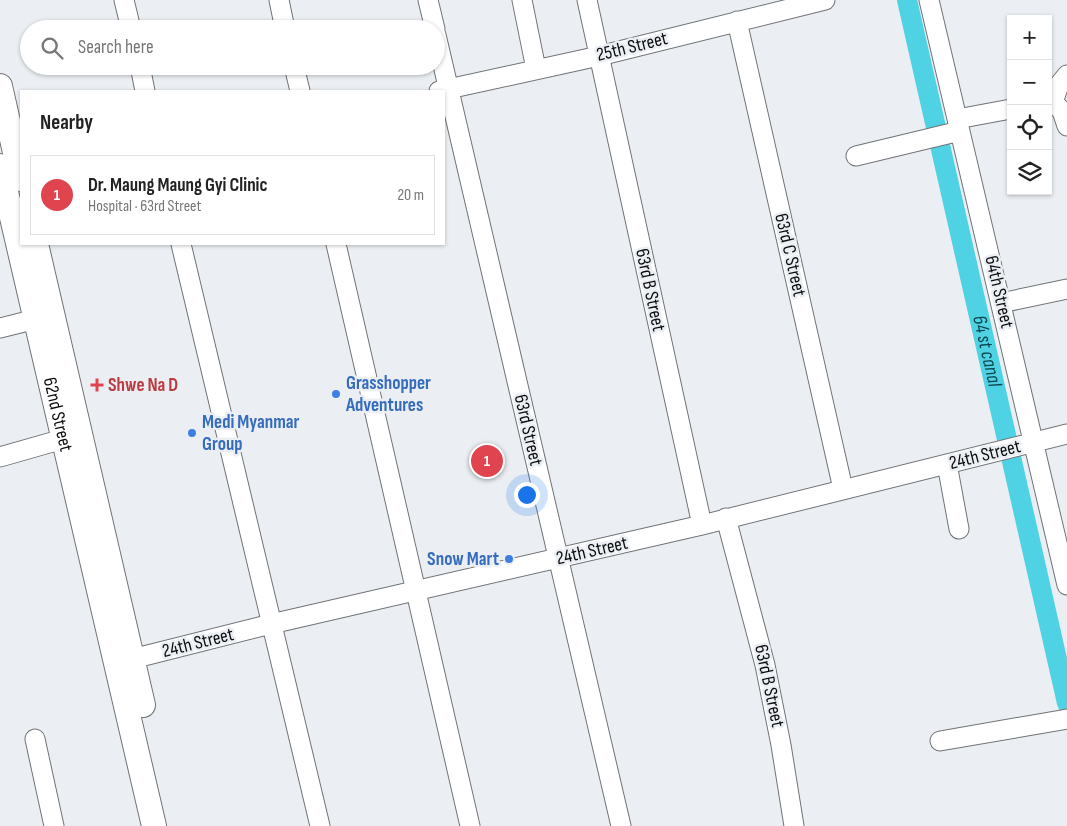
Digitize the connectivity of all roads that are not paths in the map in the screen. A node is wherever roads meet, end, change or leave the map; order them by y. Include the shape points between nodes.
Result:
1 (124, 0) edge
2 (279, 0) edge
3 (428, 0) edge
4 (522, 0) edge
5 (587, 0) edge
6 (825, 0) edge
7 (929, 0) edge
8 (129, 20) edge
9 (284, 20) edge
10 (433, 20) edge
11 (737, 21) junction
12 (599, 56) junction
13 (536, 69) junction
14 (142, 75) edge
15 (296, 75) edge
16 (442, 75) edge
17 (1067, 75) edge
18 (0, 86) edge
19 (145, 90) edge
20 (300, 90) edge
21 (444, 90) edge
22 (445, 94) edge
23 (1052, 100) edge
24 (1052, 103) edge
25 (1007, 110) edge
26 (1067, 126) edge
27 (949, 130) junction
28 (856, 156) dead end
29 (0, 166) edge
30 (20, 175) edge
31 (15, 205) edge
32 (20, 224) edge
33 (25, 245) edge
34 (36, 245) edge
35 (181, 245) edge
36 (336, 245) edge
37 (1067, 289) edge
38 (1001, 303) junction
39 (44, 317) junction
40 (0, 328) edge
41 (1067, 434) edge
42 (71, 436) junction
43 (1020, 446) junction
44 (0, 457) edge
45 (947, 464) junction
46 (843, 489) junction
47 (726, 518) junction
48 (702, 525) junction
49 (959, 529) dead end
50 (1062, 539) edge
51 (558, 558) junction
52 (1067, 584) edge
53 (416, 591) junction
54 (271, 624) junction
55 (124, 661) junction
56 (1067, 719) edge
57 (35, 739) dead end
58 (940, 741) dead end
59 (54, 826) edge
60 (154, 826) edge
61 (170, 826) edge
62 (320, 826) edge
63 (470, 826) edge
64 (622, 826) edge
65 (794, 826) edge

1 - 8 street
2 - 9 street
3 - 10 street
4 - 13 street
5 - 12 street, 63rd B Street
6 - 11 street, 25th Street
7 - 27 street, 64th Street
11 - 12 street, 25th Street
11 - 46 street, 63rd C Street
12 - 13 street, 25th Street
12 - 48 street, 63rd B Street
13 - 21 street, 25th Street
14 - 19 street
15 - 20 street
16 - 21 street, 63rd Street
17 - 23 street
18 - 30 main road
22 - 51 street, 63rd Street
24 - 26 street via 1062,111
25 - 27 street
27 - 28 street
27 - 38 street, 64th Street
29 - 31 main road, 62nd Street
31 - 32 main road, 62nd Street
33 - 39 main road, 62nd Street
34 - 39 main road, 62nd Street
35 - 54 street
36 - 53 street
37 - 38 street
38 - 43 street, 64th Street
39 - 40 street
39 - 42 main road, 62nd Street
41 - 43 street, 24th Street
42 - 44 street
42 - 55 main road, 62nd Street
43 - 45 street, 24th Street
43 - 50 street, 64th Street
45 - 46 street, 24th Street
45 - 49 street
46 - 47 street, 24th Street
47 - 48 street, 24th Street
47 - 65 street, 63rd B Street via 767,674
48 - 51 street, 24th Street
50 - 52 street, 64th Street
51 - 53 street, 24th Street
51 - 64 street, 63rd Street
53 - 54 street, 24th Street
53 - 63 street
54 - 55 street, 24th Street
54 - 62 street
55 - 60 main road
55 - 61 main road
56 - 58 street
57 - 59 street

